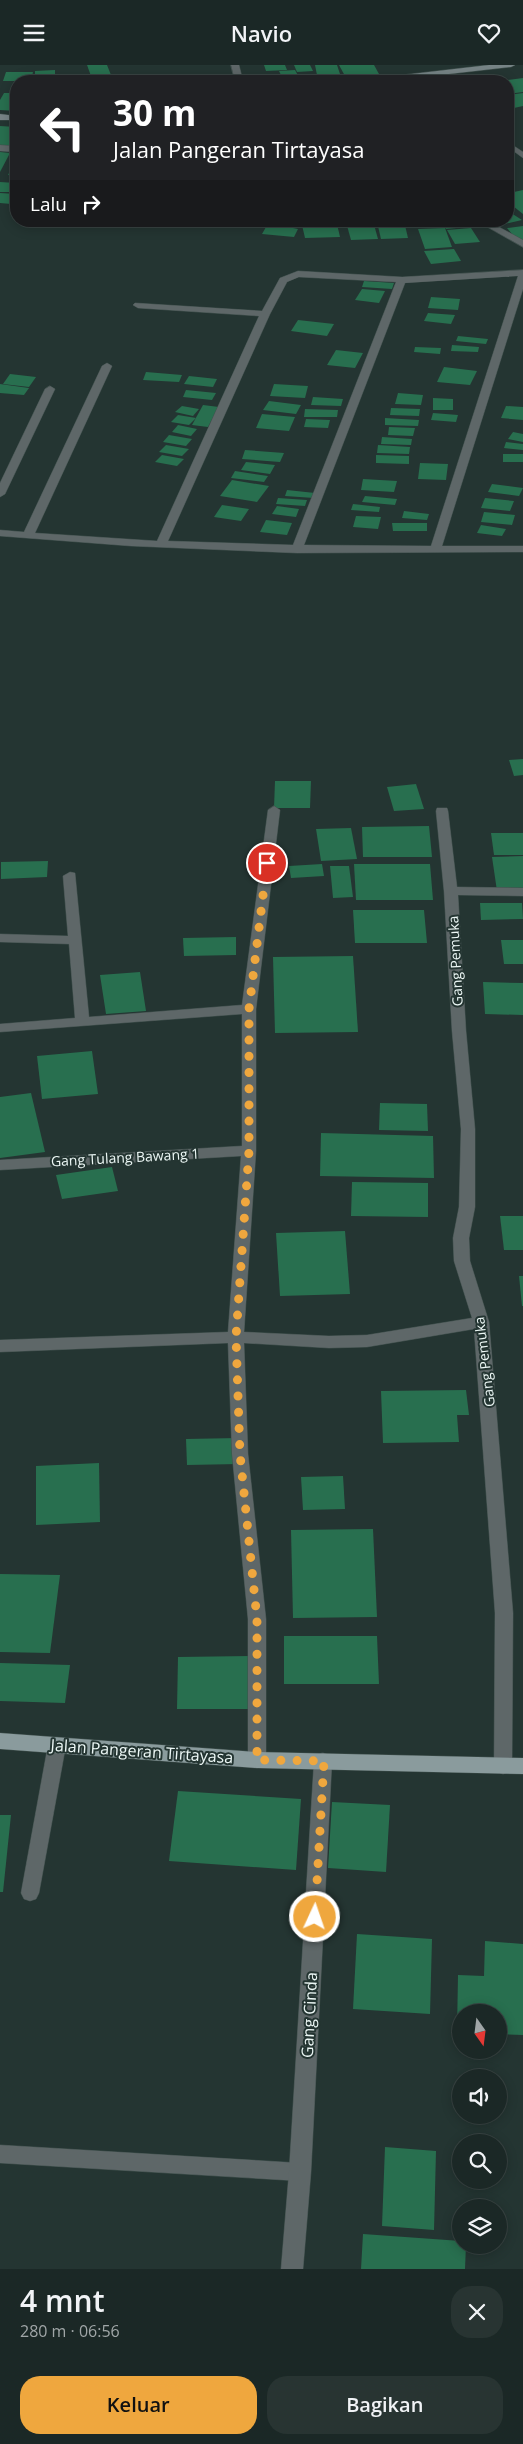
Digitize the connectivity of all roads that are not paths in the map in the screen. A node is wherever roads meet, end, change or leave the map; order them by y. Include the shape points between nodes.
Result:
1 (511, 65) edge
2 (425, 75) edge
3 (492, 227) edge
4 (523, 244) edge
5 (523, 273) edge
6 (402, 280) junction
7 (138, 305) dead end
8 (265, 314) junction
9 (107, 367) dead end
10 (50, 389) dead end
11 (0, 494) edge
12 (0, 533) edge
13 (28, 536) junction
14 (161, 544) junction
15 (435, 549) junction
16 (523, 549) edge
17 (297, 550) junction
18 (274, 810) dead end
19 (442, 811) dead end
20 (70, 876) dead end
21 (451, 891) junction
22 (523, 892) edge
23 (0, 938) edge
24 (75, 940) junction
25 (249, 1009) junction
26 (82, 1021) junction
27 (0, 1029) edge
28 (249, 1151) junction
29 (0, 1165) edge
30 (481, 1322) junction
31 (236, 1337) junction
32 (0, 1346) edge
33 (0, 1741) edge
34 (57, 1745) junction
35 (257, 1760) junction
36 (324, 1761) junction
37 (503, 1766) junction
38 (523, 1766) edge
39 (30, 1893) dead end
40 (0, 2154) edge
41 (300, 2172) junction
42 (292, 2269) edge

1 - 2 street
3 - 4 street
5 - 6 street
5 - 15 street
6 - 8 street via 310,274 290,276 283,279
6 - 17 street
7 - 8 street
8 - 14 street
9 - 13 street
10 - 11 street
12 - 13 street
13 - 14 street
14 - 17 street
15 - 16 street
15 - 17 street
18 - 25 street
19 - 21 street, Gang Pemuka
20 - 24 street
21 - 22 street
21 - 30 street, Gang Pemuka via 468,1129 467,1207 461,1238 462,1261
23 - 24 street
24 - 26 street
25 - 26 street
25 - 28 street
26 - 27 street
28 - 29 street, Gang Tulang Bawang 1
28 - 31 street
30 - 31 street via 367,1341
30 - 37 street, Gang Pemuka via 504,1613
31 - 32 street
31 - 35 street via 240,1454 257,1619
33 - 34 main road, Jalan Pangeran Tirtayasa
34 - 35 main road, Jalan Pangeran Tirtayasa
34 - 39 lane
35 - 36 main road, Jalan Pangeran Tirtayasa
36 - 37 main road, Jalan Pangeran Tirtayasa
36 - 41 street, Gang Cinda
37 - 38 main road, Jalan Pangeran Tirtayasa
40 - 41 lane
41 - 42 street, Gang Cinda

